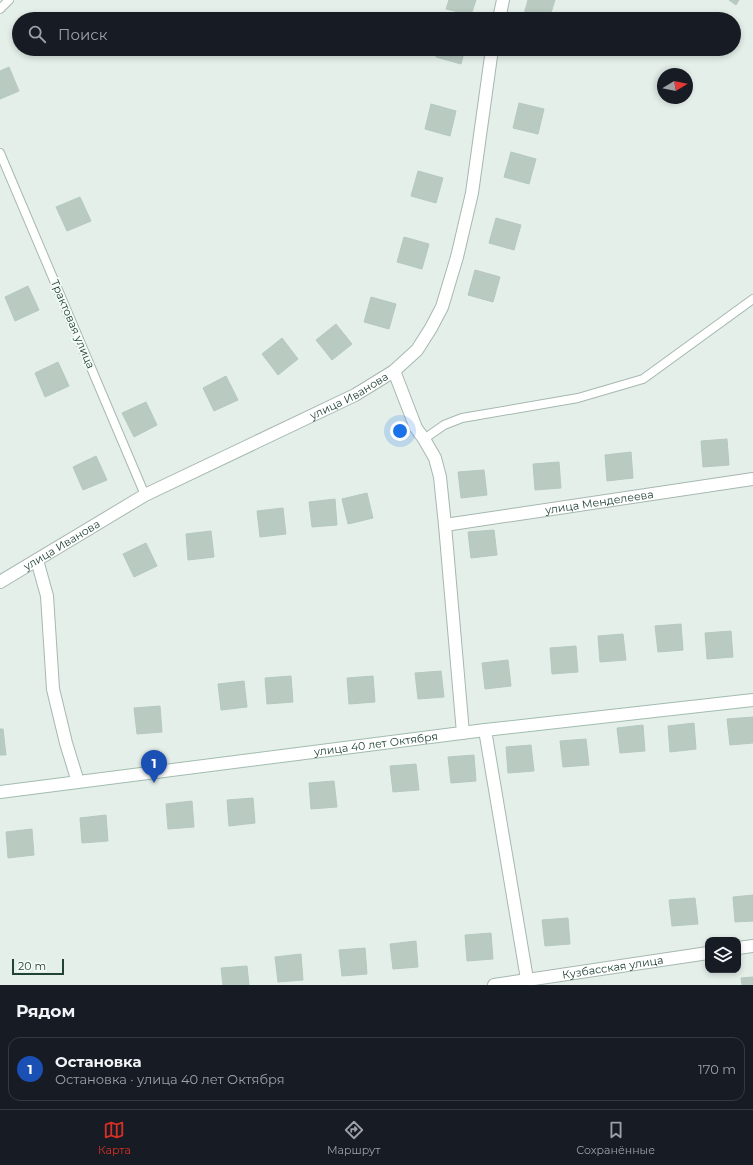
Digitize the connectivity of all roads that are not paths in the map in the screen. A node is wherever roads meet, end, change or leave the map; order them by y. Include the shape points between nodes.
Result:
1 (9, 0) edge
2 (504, 0) edge
3 (0, 9) edge
4 (501, 12) edge
5 (491, 56) edge
6 (0, 153) edge
7 (753, 299) edge
8 (394, 371) junction
9 (424, 439) junction
10 (753, 479) edge
11 (145, 495) junction
12 (446, 525) junction
13 (37, 560) junction
14 (0, 582) edge
15 (753, 700) edge
16 (485, 730) junction
17 (463, 733) junction
18 (78, 782) junction
19 (0, 792) edge
20 (753, 946) edge
21 (741, 948) edge
22 (705, 953) edge
23 (528, 982) edge
24 (494, 985) edge

1 - 3 lane
2 - 4 street
5 - 8 street, улица Иванова via 472,193 444,300 417,350
6 - 11 lane, Трактовая улица
7 - 9 lane via 643,379 578,398 462,418 444,425
8 - 9 street via 416,428
8 - 11 street, улица Иванова via 355,395
9 - 12 street via 435,458 440,477
10 - 12 street, улица Менделеева
11 - 13 street, улица Иванова
12 - 17 street
13 - 14 street, улица Иванова
13 - 18 street via 47,596 54,689
15 - 16 street, улица 40 лет Октября
16 - 17 street, улица 40 лет Октября
16 - 23 street
17 - 18 street, улица 40 лет Октября
18 - 19 street, улица 40 лет Октября
20 - 21 street
22 - 23 street, Кузбасская улица
23 - 24 street, Кузбасская улица

